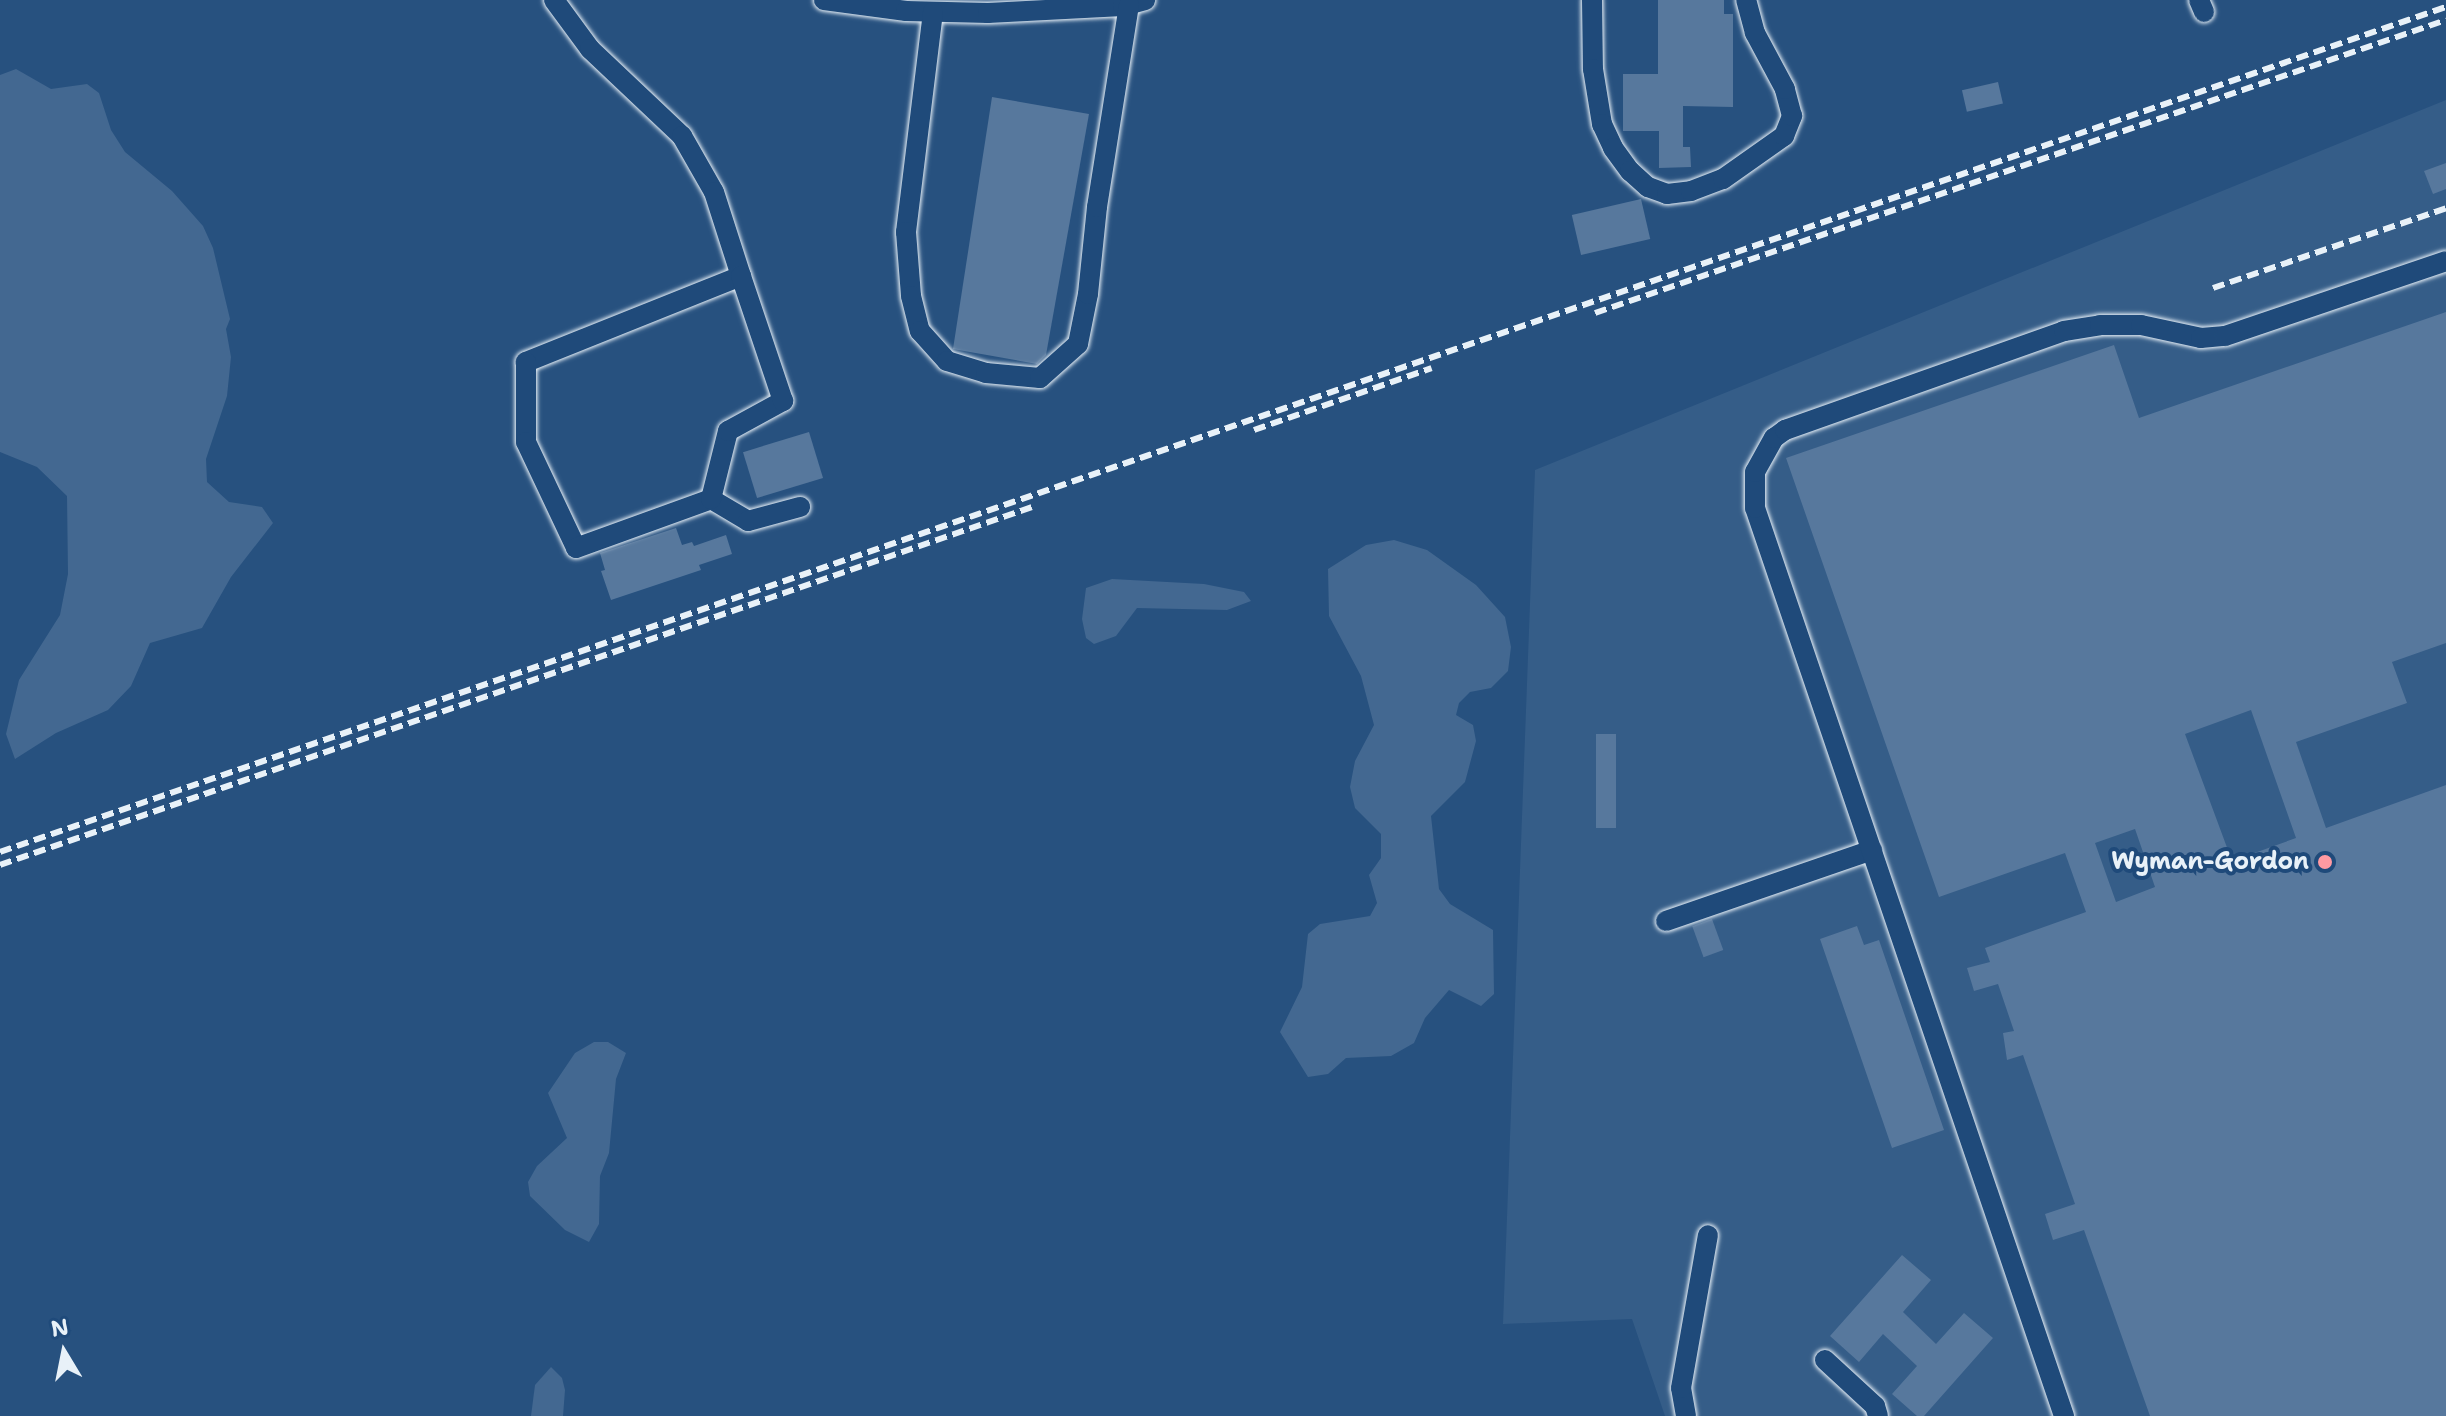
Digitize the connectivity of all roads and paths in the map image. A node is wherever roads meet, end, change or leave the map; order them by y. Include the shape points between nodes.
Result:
1 (554, 0) edge
2 (824, 0) edge
3 (1592, 0) edge
4 (1746, 0) edge
5 (1137, 2) edge
6 (933, 12) junction
7 (2446, 261) edge
8 (741, 276) junction
9 (711, 499) junction
10 (800, 507) dead end
11 (1872, 850) junction
12 (1666, 921) dead end
13 (1708, 1235) dead end
14 (1825, 1360) dead end
15 (1686, 1416) edge
16 (1878, 1416) edge
17 (2064, 1416) edge

1 - 8 street via 590,49 682,136 714,192
2 - 6 street
3 - 4 street via 1593,69 1602,124 1630,171 1648,187 1667,194 1723,179 1784,136 1792,116 1785,89 1755,33
5 - 6 street via 998,13
5 - 6 street via 1097,207 1078,344 1040,378 986,373 947,361 920,331 911,296 906,232
7 - 11 street via 2225,336 2201,338 2141,325 2064,331 1774,438 1755,472 1755,508
8 - 9 street via 783,401 728,431
8 - 9 street via 526,362 526,442 576,548
9 - 10 street via 748,521
11 - 12 street
11 - 17 street
13 - 15 street via 1681,1388
14 - 16 street via 1875,1406

